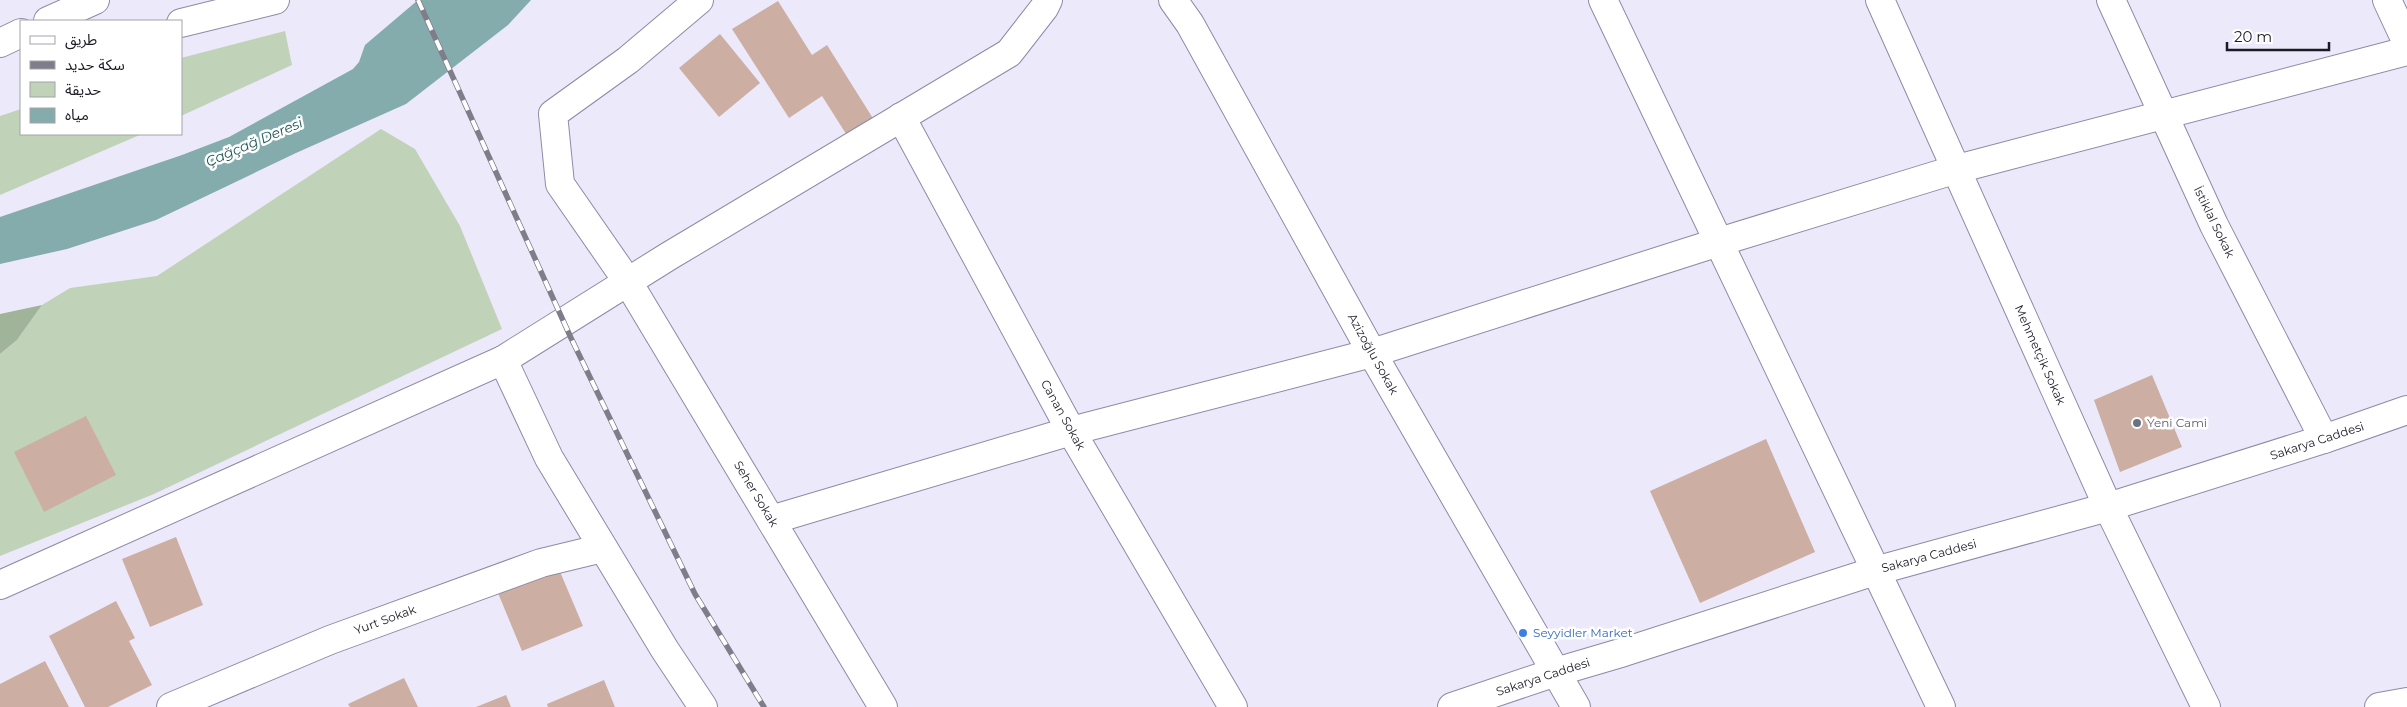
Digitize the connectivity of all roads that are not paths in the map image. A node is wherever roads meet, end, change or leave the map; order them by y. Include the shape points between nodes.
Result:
1 (95, 0) edge
2 (274, 0) edge
3 (699, 0) edge
4 (1048, 0) edge
5 (1173, 0) edge
6 (1603, 0) edge
7 (1880, 0) edge
8 (2111, 0) edge
9 (2387, 0) edge
10 (52, 20) edge
11 (182, 23) edge
12 (20, 33) edge
13 (2407, 42) edge
14 (0, 43) edge
15 (2407, 52) edge
16 (2164, 115) junction
17 (901, 117) junction
18 (1957, 169) junction
19 (1719, 242) junction
20 (628, 282) junction
21 (1372, 353) junction
22 (503, 360) junction
23 (2407, 410) edge
24 (1071, 431) junction
25 (2324, 439) junction
26 (2108, 507) junction
27 (772, 520) junction
28 (603, 548) junction
29 (1875, 571) junction
30 (0, 585) edge
31 (1556, 672) junction
32 (2407, 702) edge
33 (171, 707) edge
34 (703, 707) edge
35 (883, 707) edge
36 (1233, 707) edge
37 (1452, 707) edge
38 (1576, 707) edge
39 (1941, 707) edge
40 (2206, 707) edge
41 (2379, 707) edge

1 - 10 street
2 - 11 street
3 - 20 street, Seher Sokak via 628,60 554,114 560,184
4 - 17 street via 1009,53
5 - 21 street, Azizoğlu Sokak via 1190,24
6 - 19 street
7 - 18 street, Mehmetçik Sokak
8 - 16 street, İstiklal Sokak
9 - 13 street
12 - 14 street
15 - 16 street
16 - 18 street
16 - 25 street, İstiklal Sokak via 2214,225
17 - 20 street
17 - 24 street, Canan Sokak
18 - 19 street
18 - 26 street, Mehmetçik Sokak
19 - 21 street
19 - 29 street
20 - 22 street
20 - 27 street, Seher Sokak
21 - 24 street
21 - 31 street, Azizoğlu Sokak
22 - 28 street via 549,458
22 - 30 street
23 - 25 street, Sakarya Caddesi
24 - 27 street
24 - 36 street, Canan Sokak
25 - 26 street, Sakarya Caddesi
26 - 29 street, Sakarya Caddesi
26 - 40 street, Mehmetçik Sokak
27 - 35 street, Seher Sokak
28 - 33 street, Yurt Sokak via 541,563 339,636
28 - 34 street
29 - 31 street, Sakarya Caddesi
29 - 39 street
31 - 37 street, Sakarya Caddesi
31 - 38 street, Azizoğlu Sokak
32 - 41 street

